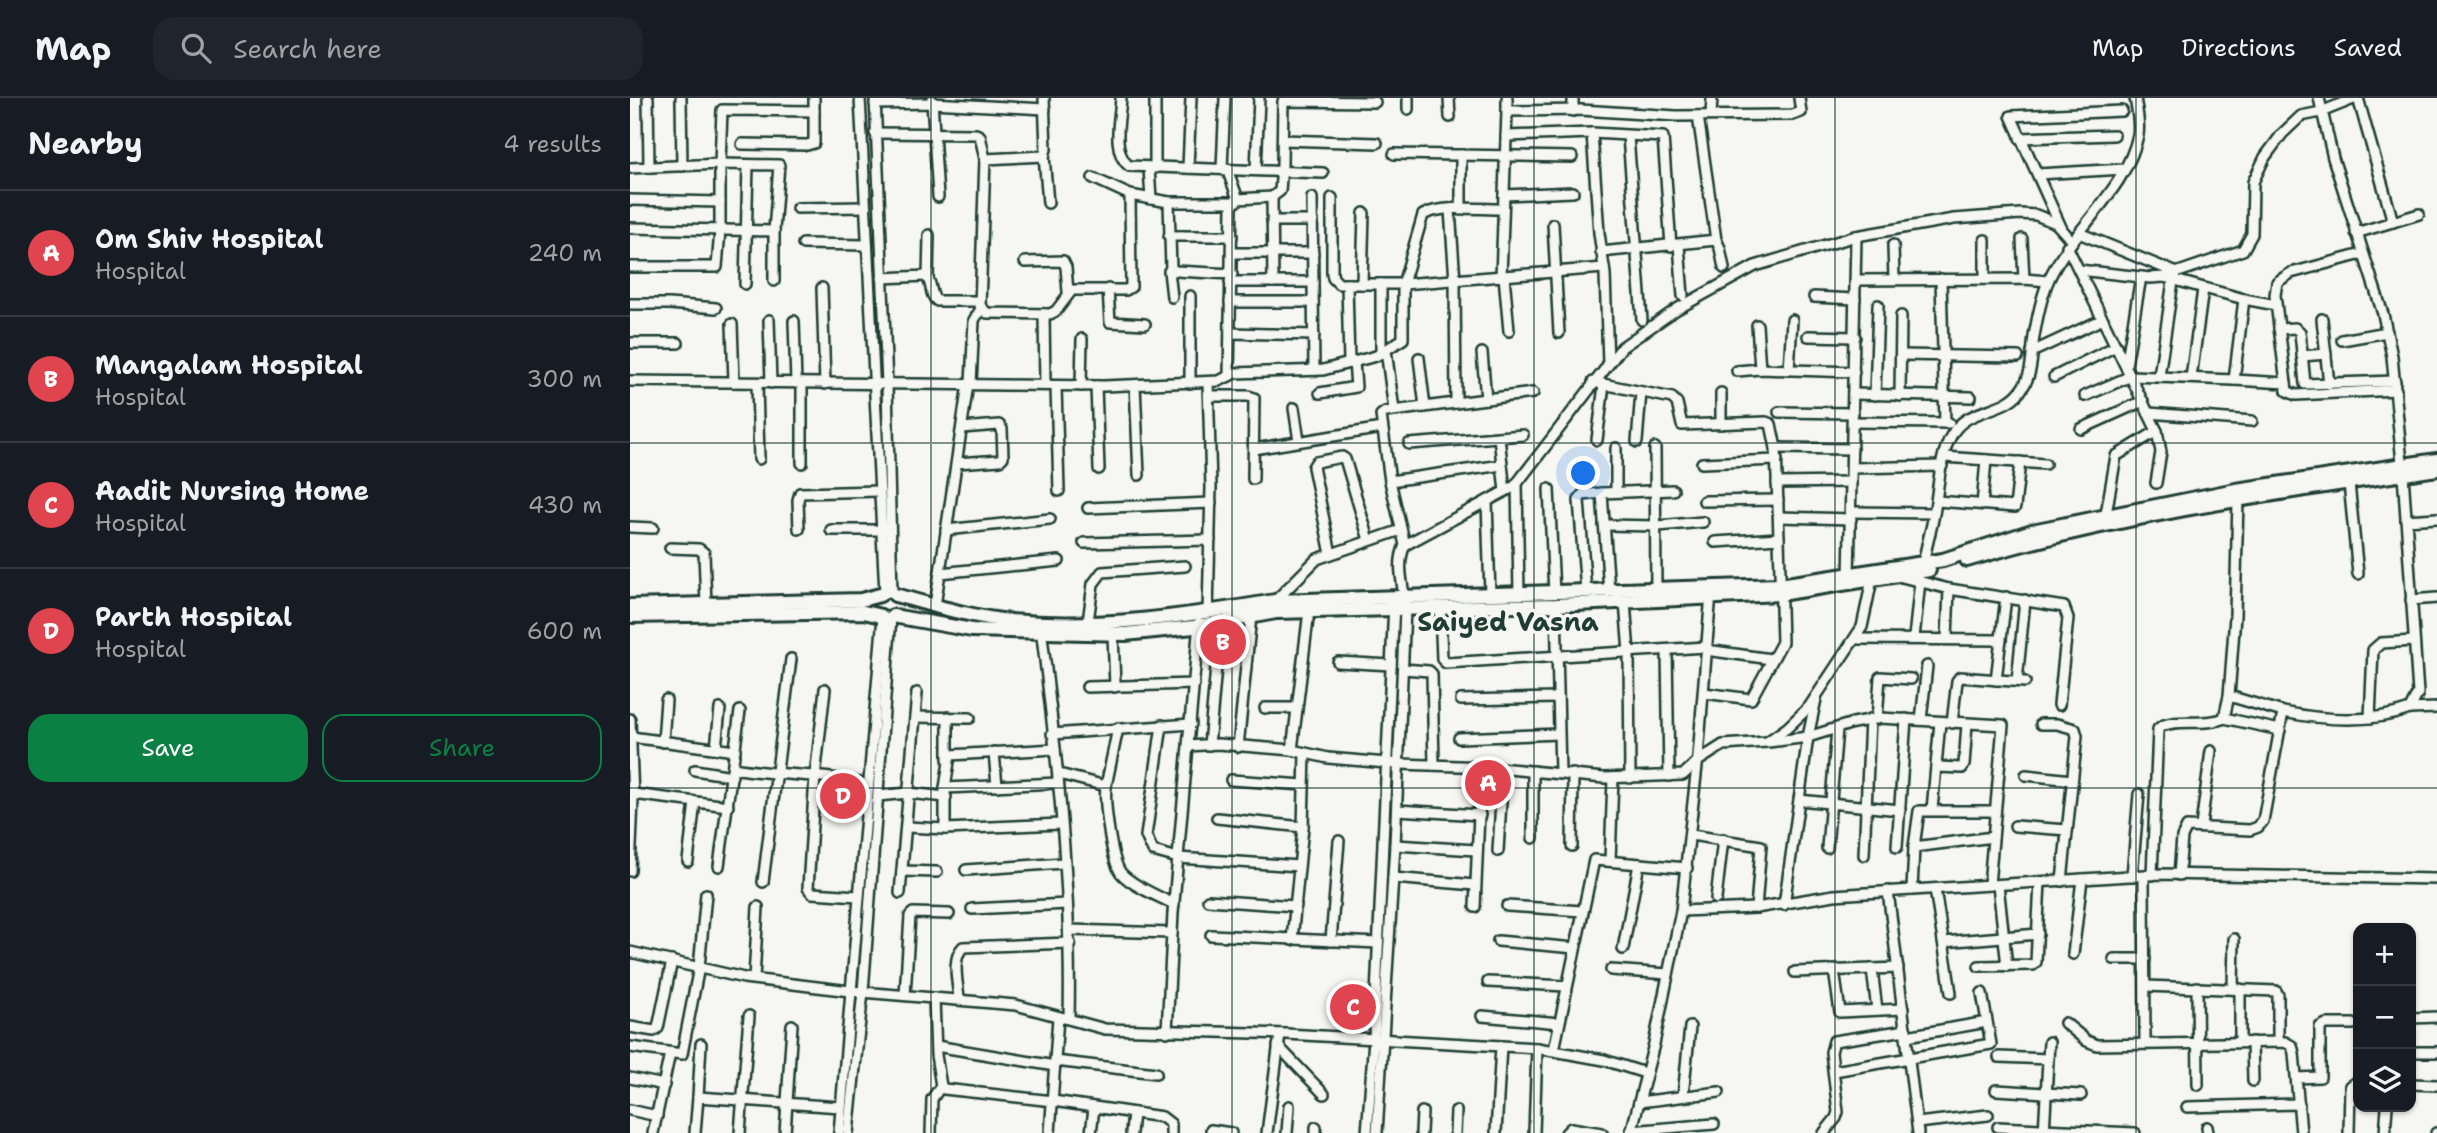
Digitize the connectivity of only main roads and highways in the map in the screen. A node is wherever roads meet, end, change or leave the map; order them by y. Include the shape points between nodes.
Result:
1 (2437, 460) edge
2 (2437, 469) edge
3 (2403, 470) junction
4 (2105, 521) junction
5 (1922, 571) junction
6 (1873, 575) junction
7 (1711, 592) junction
8 (888, 594) junction
9 (1555, 599) junction
10 (1400, 600) junction
11 (630, 606) edge
12 (630, 616) edge
13 (887, 616) junction
14 (1202, 618) junction
15 (1041, 628) junction

1 - 3 main road
2 - 3 main road
3 - 4 main road via 2349,483
3 - 4 main road via 2236,490
4 - 5 main road
5 - 6 main road
5 - 6 main road
6 - 7 main road via 1780,589
7 - 9 main road via 1625,602
7 - 9 main road via 1586,592
8 - 11 main road via 861,600
8 - 13 main road via 875,606
8 - 13 main road via 900,606
8 - 15 main road
9 - 10 main road via 1519,594
9 - 10 main road via 1440,608
10 - 14 main road
10 - 14 main road via 1275,601
12 - 13 main road via 864,612
13 - 15 main road via 956,629
14 - 15 main road
14 - 15 main road via 1113,634

